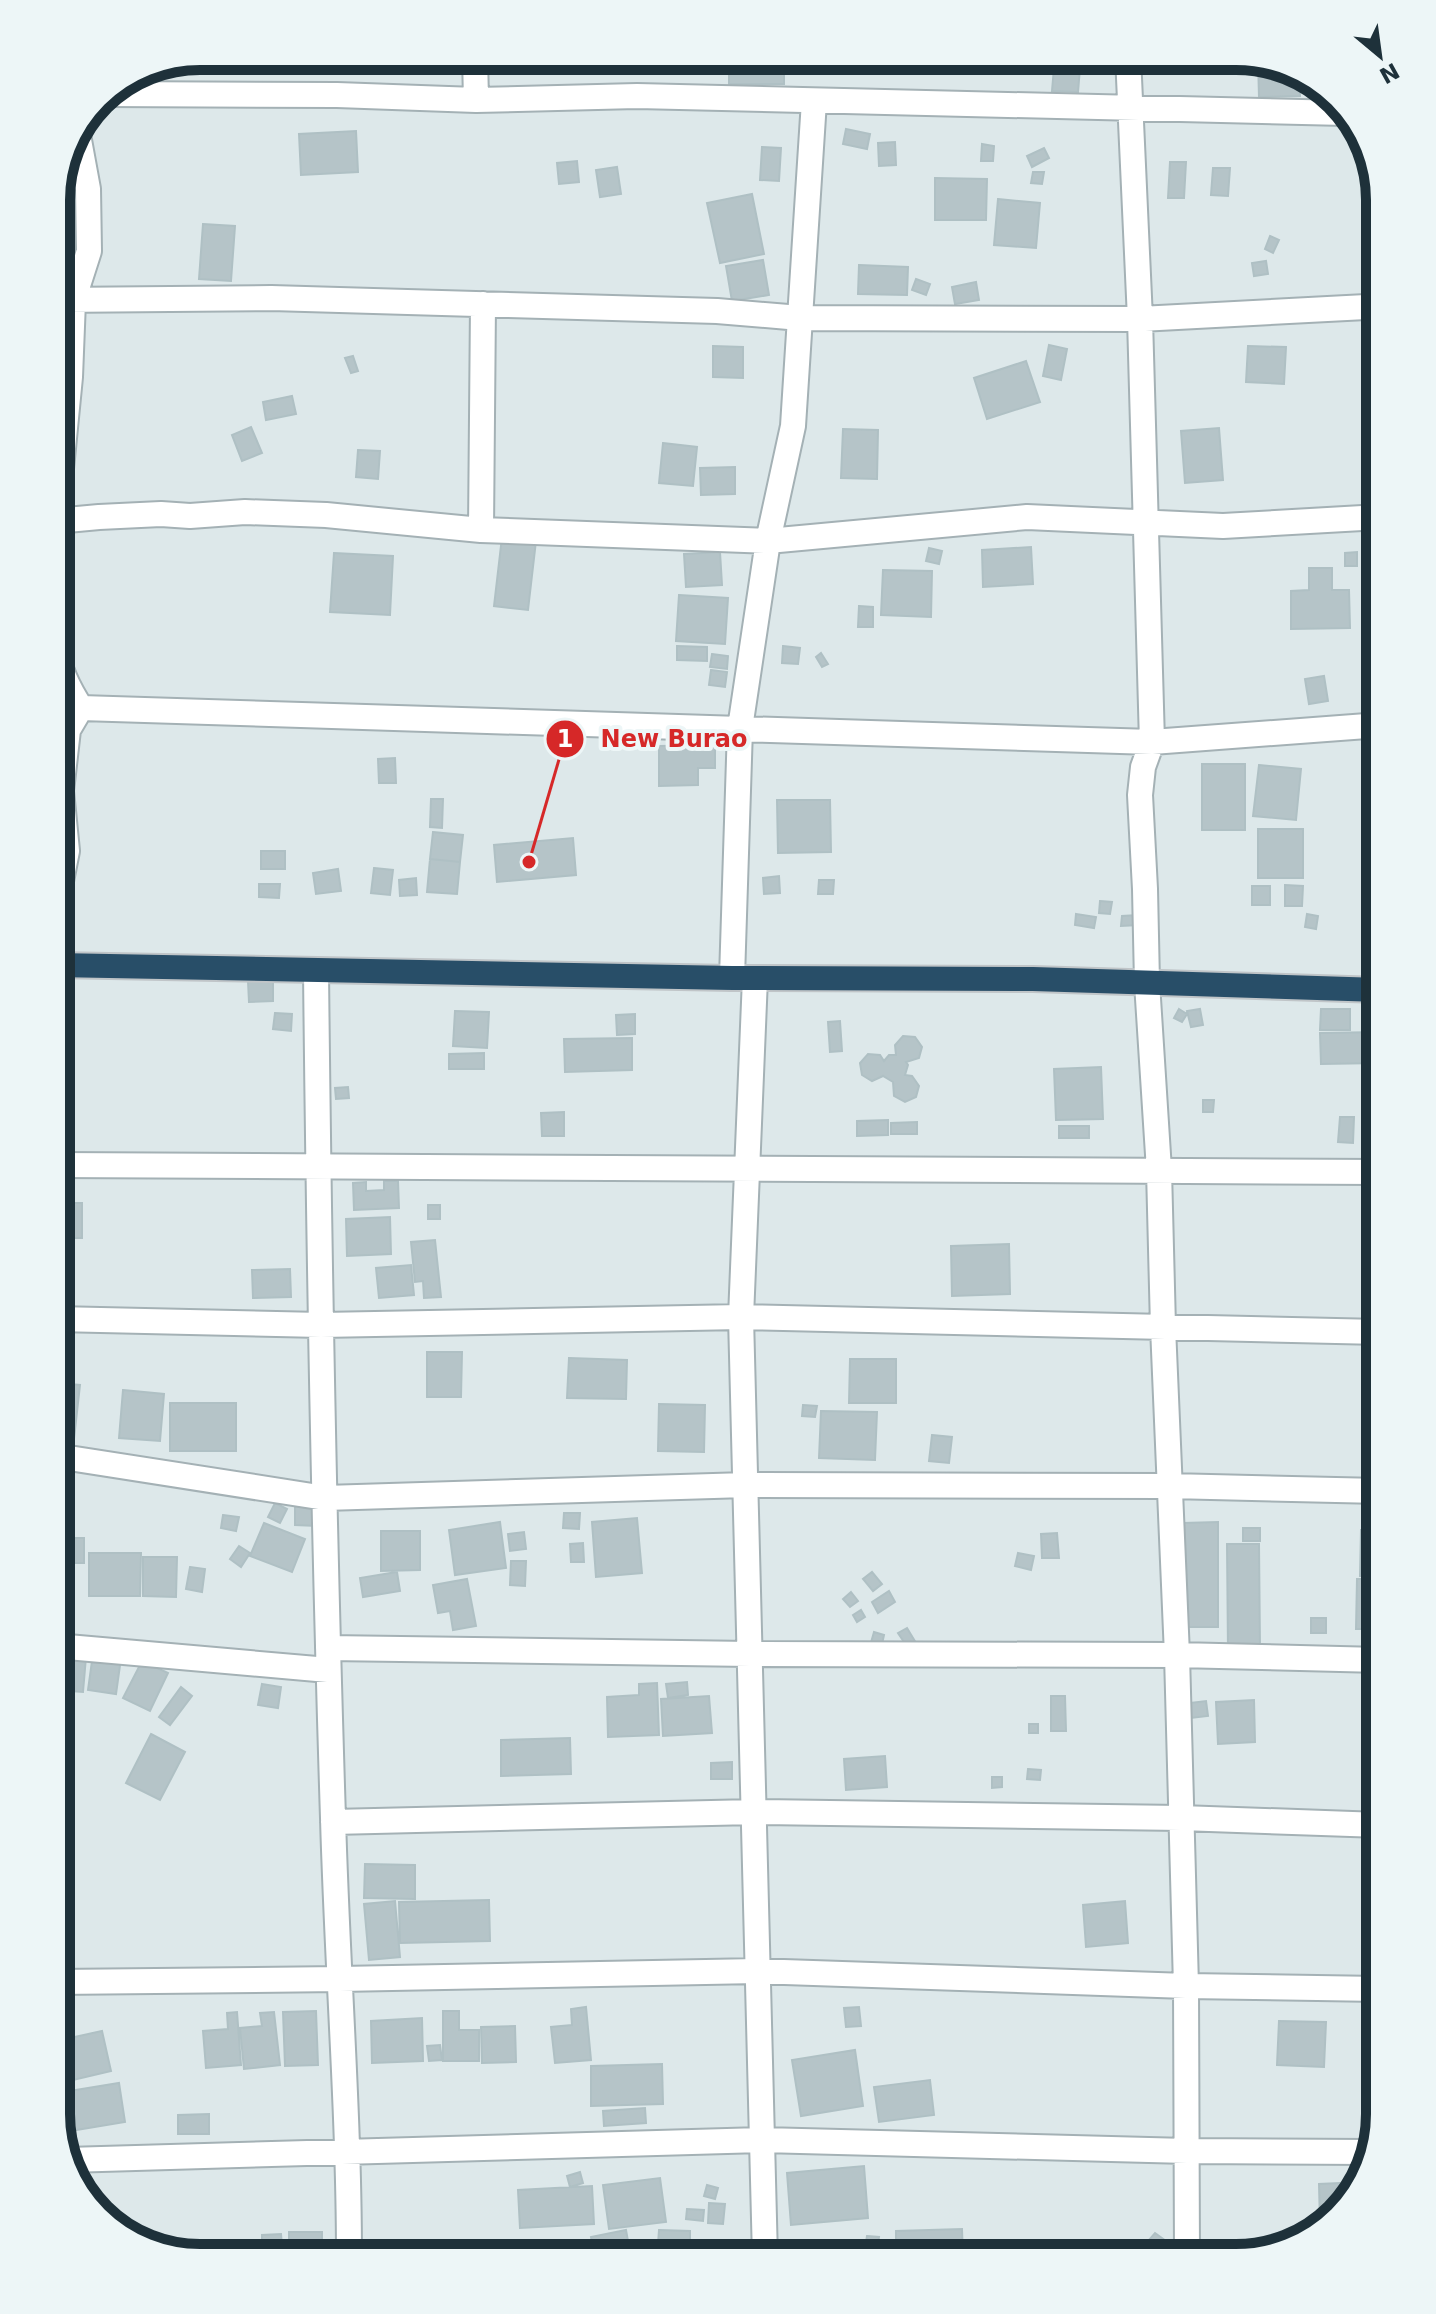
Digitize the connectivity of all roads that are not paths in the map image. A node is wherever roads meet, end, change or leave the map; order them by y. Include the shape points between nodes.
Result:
1 (475, 70) edge
2 (1129, 70) edge
3 (125, 94) edge
4 (476, 100) junction
5 (814, 101) junction
6 (1130, 108) junction
7 (1333, 113) edge
8 (81, 149) edge
9 (70, 290) edge
10 (70, 300) edge
11 (483, 304) junction
12 (1366, 307) edge
13 (800, 318) junction
14 (1140, 319) junction
15 (1366, 518) edge
16 (70, 520) edge
17 (1145, 522) junction
18 (481, 530) junction
19 (768, 541) junction
20 (70, 689) edge
21 (81, 708) junction
22 (70, 719) edge
23 (1366, 726) edge
24 (740, 728) junction
25 (1152, 742) junction
26 (70, 965) edge
27 (316, 971) junction
28 (744, 978) junction
29 (1147, 983) junction
30 (1366, 990) edge
31 (70, 1165) edge
32 (318, 1167) junction
33 (747, 1167) junction
34 (1159, 1170) junction
35 (1366, 1172) edge
36 (741, 1317) junction
37 (70, 1319) edge
38 (321, 1325) junction
39 (1163, 1327) junction
40 (1366, 1332) edge
41 (70, 1458) edge
42 (746, 1485) junction
43 (1170, 1486) junction
44 (1366, 1491) edge
45 (325, 1498) junction
46 (70, 1647) edge
47 (750, 1654) junction
48 (1177, 1655) junction
49 (328, 1659) junction
50 (1366, 1660) edge
51 (754, 1812) junction
52 (1181, 1818) junction
53 (333, 1822) junction
54 (1366, 1825) edge
55 (758, 1971) junction
56 (340, 1979) junction
57 (70, 1982) edge
58 (1186, 1986) junction
59 (1366, 1989) edge
60 (762, 2140) junction
61 (1187, 2151) junction
62 (1361, 2152) edge
63 (349, 2153) junction
64 (78, 2160) edge
65 (349, 2244) edge
66 (765, 2244) edge
67 (1187, 2244) edge

1 - 4 street
2 - 6 street
3 - 4 street
4 - 5 street via 637,96
5 - 6 street
5 - 13 street
6 - 7 street
6 - 14 street
8 - 9 street via 88,189 89,251
10 - 11 street
11 - 13 street
11 - 18 street
12 - 14 street
13 - 14 street
13 - 19 street via 793,426
14 - 17 street
15 - 17 street via 1223,526
16 - 18 street via 245,512
17 - 19 street via 1027,517
17 - 25 street
18 - 19 street
19 - 24 street
20 - 21 street
21 - 22 street
21 - 24 street
23 - 25 street
24 - 25 street
24 - 28 street
25 - 29 street via 1140,795
26 - 27 highway
27 - 28 highway
27 - 32 street
28 - 29 highway
28 - 33 street
29 - 30 highway
29 - 34 street
31 - 32 street
32 - 33 street
32 - 38 street
33 - 34 street
33 - 36 street
34 - 35 street
34 - 39 street
36 - 38 street
36 - 39 street
36 - 42 street
37 - 38 street
38 - 45 street
39 - 40 street
39 - 43 street
41 - 45 street
42 - 43 street
42 - 45 street
42 - 47 street
43 - 44 street
43 - 48 street
45 - 49 street
46 - 49 street
47 - 48 street
47 - 49 street
47 - 51 street
48 - 50 street
48 - 52 street
49 - 53 street
51 - 52 street
51 - 53 street
51 - 55 street
52 - 54 street
52 - 58 street
53 - 56 street
55 - 56 street
55 - 58 street
55 - 60 street
56 - 57 street
56 - 63 street
58 - 59 street
58 - 61 street
60 - 61 street
60 - 63 street
60 - 66 street
61 - 62 street
61 - 67 street
63 - 64 street
63 - 65 street

